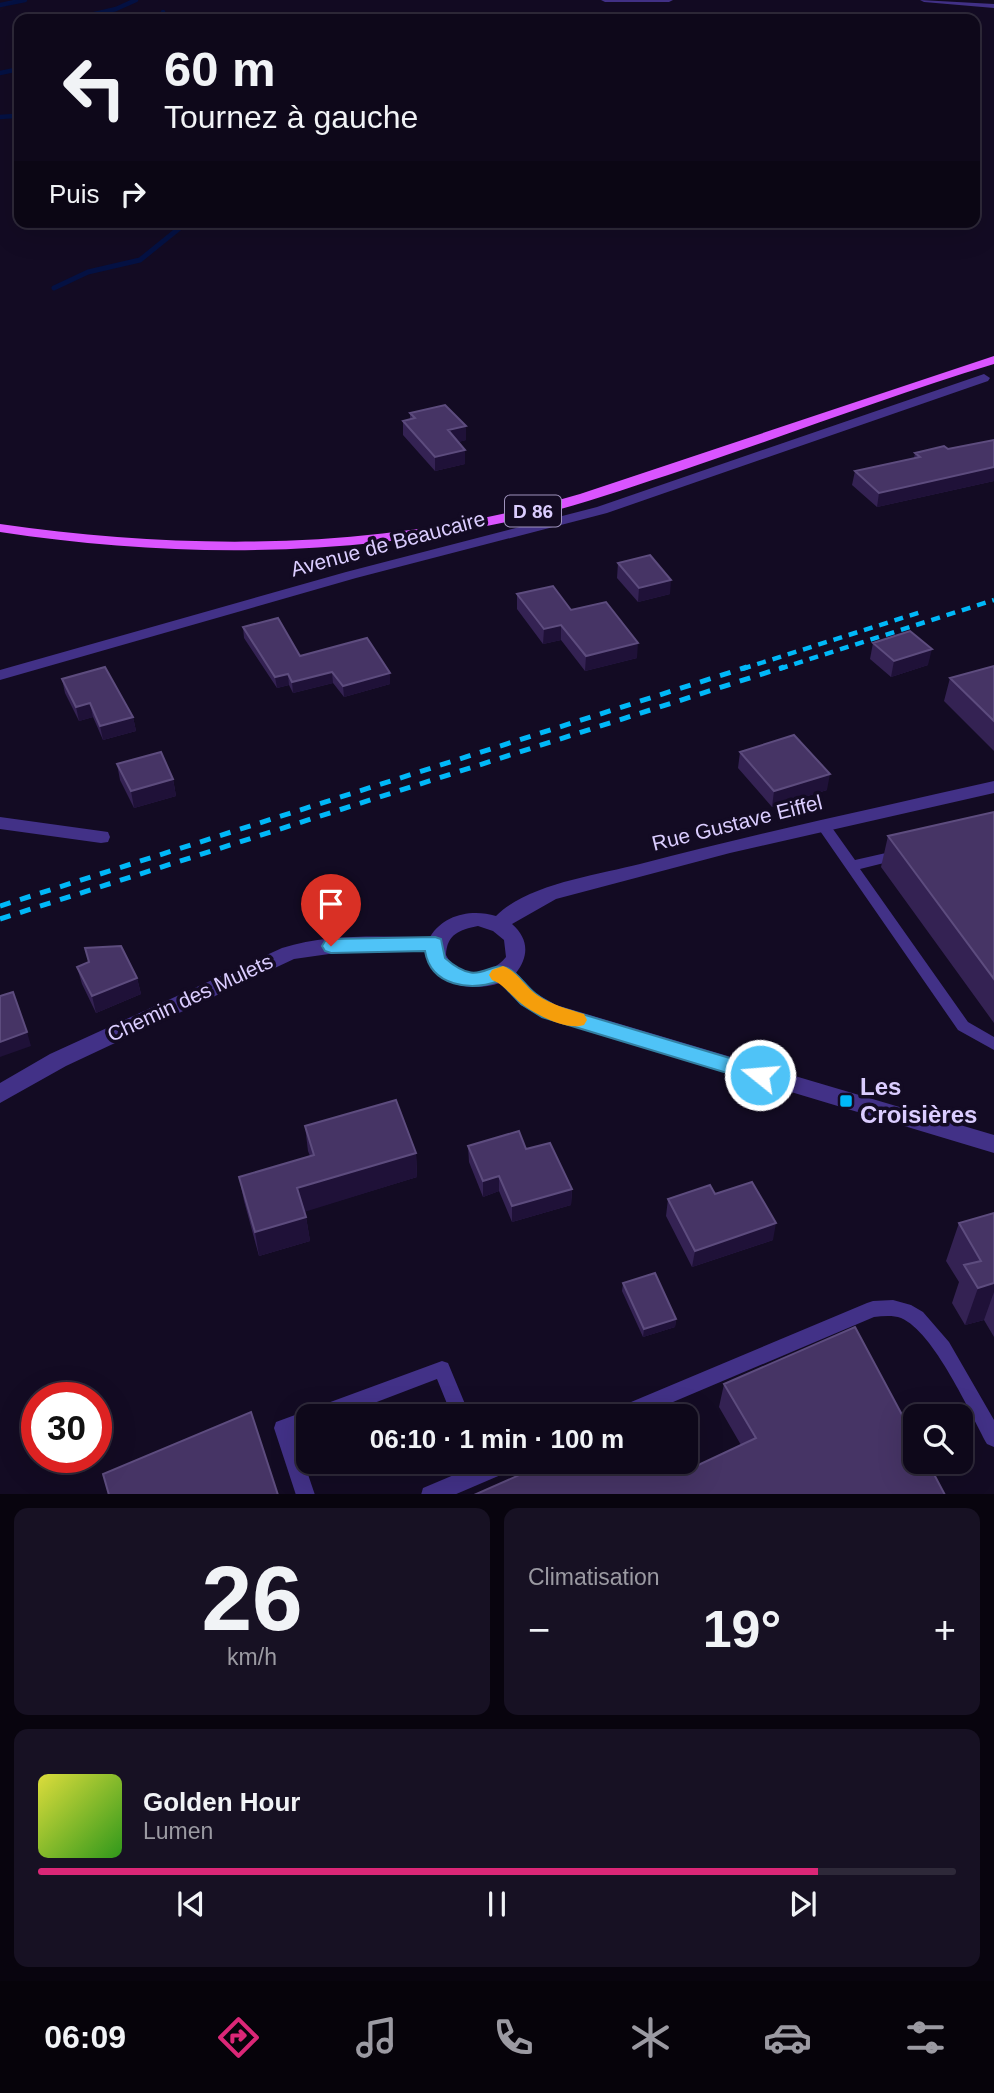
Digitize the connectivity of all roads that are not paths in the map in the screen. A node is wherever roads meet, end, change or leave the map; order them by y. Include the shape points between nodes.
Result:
1 (605, 0) edge
2 (669, 0) edge
3 (924, 0) edge
4 (994, 6) edge
5 (994, 360) edge
6 (984, 378) dead end
7 (0, 528) edge
8 (0, 675) edge
9 (994, 787) edge
10 (0, 823) edge
11 (823, 825) junction
12 (101, 836) dead end
13 (916, 851) edge
14 (851, 866) junction
15 (500, 924) junction
16 (435, 944) junction
17 (503, 973) junction
18 (994, 1044) edge
19 (0, 1094) edge
20 (994, 1144) edge
21 (348, 1404) edge
22 (456, 1404) edge
23 (647, 1404) edge
24 (296, 1424) edge
25 (994, 1438) edge
26 (296, 1464) edge
27 (299, 1474) edge
28 (469, 1474) edge
29 (306, 1494) edge
30 (430, 1494) edge

1 - 2 street
3 - 4 street
5 - 7 main road, Avenue de Beaucaire / D 86 via 580,499 459,527 369,539 204,548
6 - 8 street, Avenue de Beaucaire via 602,510 351,575
9 - 11 street, Rue Gustave Eiffel
10 - 12 street
11 - 14 lane
11 - 15 street, Rue Gustave Eiffel via 550,894
13 - 14 lane
14 - 18 lane via 963,1026
15 - 16 street via 478,919 455,923
15 - 17 street via 517,948 511,966
16 - 17 street via 437,962 454,976 479,981
16 - 19 street, Chemin des Mulets via 331,946 289,953 58,1060
17 - 20 street via 528,999 549,1011
21 - 22 lane via 442,1369
23 - 25 lane via 873,1309 886,1308 906,1311 925,1324
24 - 26 lane via 284,1428
27 - 29 lane
28 - 30 lane

